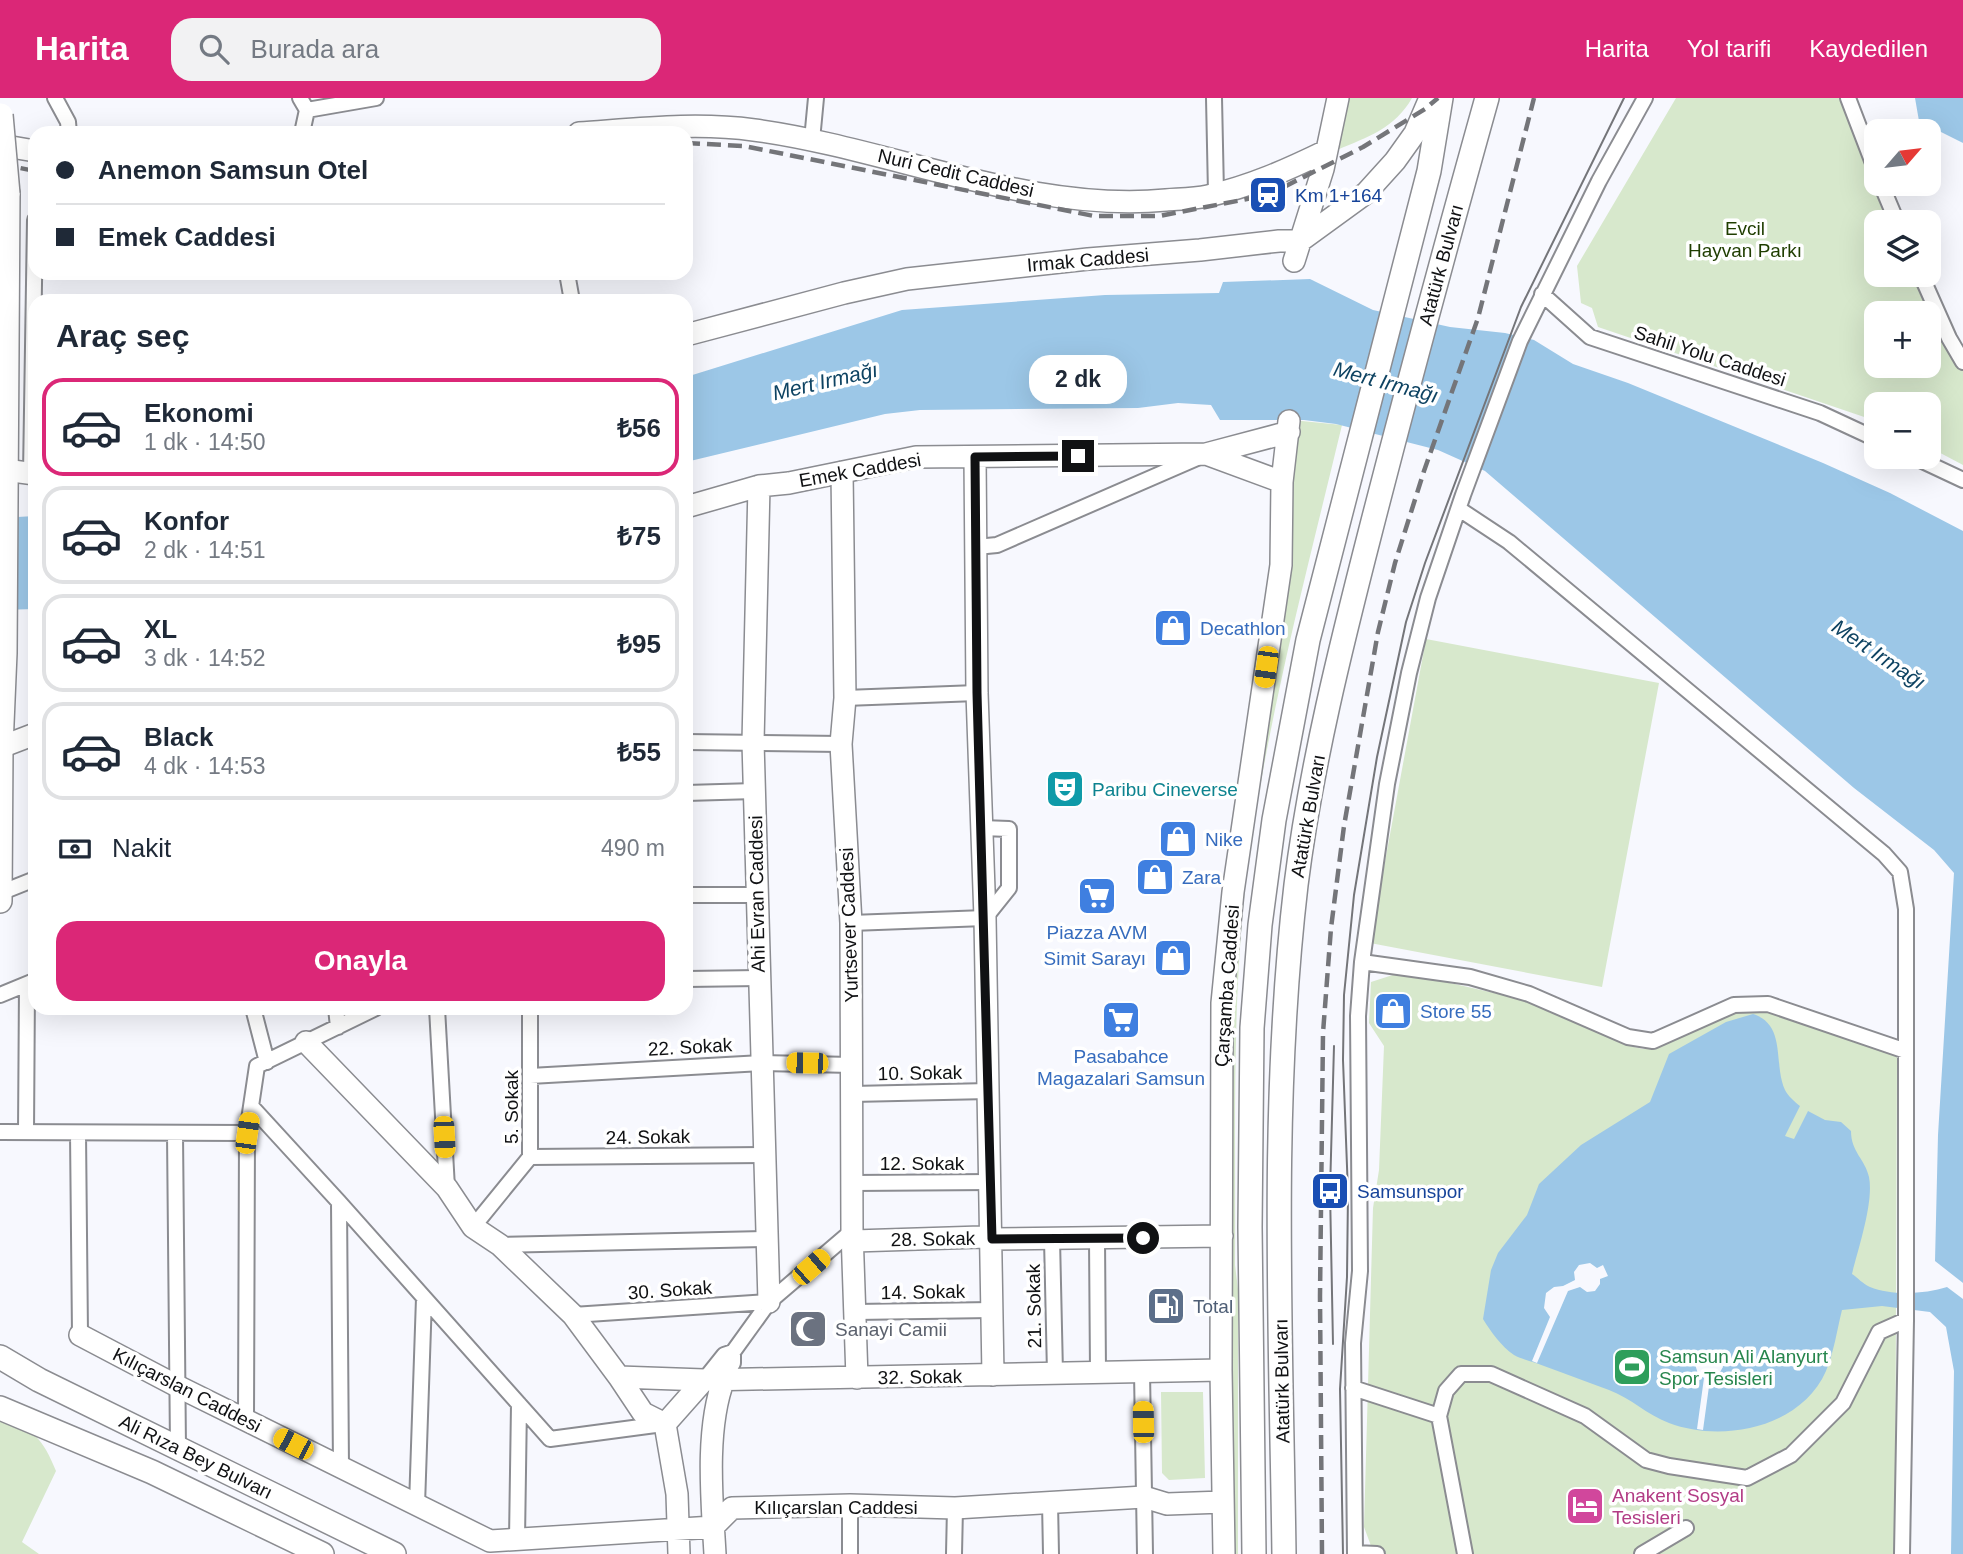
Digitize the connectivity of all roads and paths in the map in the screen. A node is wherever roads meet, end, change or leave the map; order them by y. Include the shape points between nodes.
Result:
1 (55, 98) edge
2 (376, 98) edge
3 (816, 98) edge
4 (1214, 98) edge
5 (1338, 98) edge
6 (1430, 98) edge
7 (1441, 98) edge
8 (1487, 98) edge
9 (1645, 98) edge
10 (1848, 98) edge
11 (303, 104) edge
12 (0, 113) edge
13 (68, 126) edge
14 (302, 126) edge
15 (683, 126) edge
16 (812, 140) junction
17 (1864, 140) edge
18 (0, 145) edge
19 (28, 150) edge
20 (1326, 151) junction
21 (1216, 193) junction
22 (1300, 240) junction
23 (1294, 261) dead end
24 (1926, 287) edge
25 (1542, 294) junction
26 (693, 333) edge
27 (1963, 362) edge
28 (1289, 427) joint
29 (1864, 433) edge
30 (1206, 454) junction
31 (975, 457) junction
32 (1940, 469) edge
33 (5, 470) junction
34 (842, 472) junction
35 (28, 473) edge
36 (1963, 480) edge
37 (1282, 482) junction
38 (759, 486) junction
39 (1461, 502) junction
40 (693, 505) edge
41 (976, 547) junction
42 (977, 693) junction
43 (845, 698) junction
44 (28, 737) edge
45 (693, 742) edge
46 (754, 742) junction
47 (841, 744) junction
48 (1, 747) edge
49 (755, 791) junction
50 (693, 793) edge
51 (28, 881) edge
52 (0, 893) edge
53 (693, 895) edge
54 (757, 895) junction
55 (0, 901) edge
56 (985, 918) junction
57 (851, 923) junction
58 (1362, 962) junction
59 (759, 978) junction
60 (693, 979) edge
61 (28, 985) edge
62 (0, 995) edge
63 (30, 1015) edge
64 (255, 1015) edge
65 (337, 1015) edge
66 (362, 1015) edge
67 (437, 1015) edge
68 (530, 1015) edge
69 (338, 1027) junction
70 (306, 1042) junction
71 (1906, 1051) junction
72 (267, 1062) junction
73 (762, 1063) junction
74 (852, 1065) junction
75 (530, 1076) junction
76 (989, 1091) junction
77 (852, 1094) junction
78 (251, 1106) junction
79 (0, 1132) edge
80 (26, 1132) junction
81 (78, 1133) junction
82 (247, 1133) junction
83 (175, 1134) junction
84 (765, 1154) junction
85 (530, 1157) junction
86 (853, 1182) junction
87 (991, 1182) junction
88 (447, 1188) junction
89 (339, 1202) junction
90 (473, 1227) junction
91 (853, 1236) junction
92 (1222, 1236) junction
93 (769, 1239) junction
94 (992, 1239) junction
95 (1052, 1239) junction
96 (1097, 1239) junction
97 (500, 1245) junction
98 (424, 1298) junction
99 (769, 1303) junction
100 (992, 1310) junction
101 (855, 1312) junction
102 (572, 1315) junction
103 (1906, 1320) junction
104 (80, 1335) joint
105 (0, 1357) edge
106 (1221, 1370) junction
107 (1098, 1372) junction
108 (1142, 1372) junction
109 (1055, 1373) junction
110 (993, 1375) junction
111 (620, 1377) junction
112 (857, 1378) junction
113 (714, 1380) junction
114 (177, 1386) junction
115 (1353, 1388) junction
116 (519, 1404) junction
117 (0, 1408) edge
118 (1439, 1416) junction
119 (246, 1420) junction
120 (665, 1424) junction
121 (178, 1448) junction
122 (341, 1468) junction
123 (677, 1494) junction
124 (711, 1494) junction
125 (1223, 1494) junction
126 (1144, 1497) junction
127 (1050, 1502) junction
128 (417, 1505) junction
129 (850, 1505) junction
130 (732, 1508) junction
131 (955, 1508) junction
132 (713, 1527) junction
133 (1686, 1528) dead end
134 (678, 1529) junction
135 (517, 1539) junction
136 (323, 1554) edge
137 (394, 1554) edge
138 (679, 1554) edge
139 (715, 1554) edge
140 (850, 1554) edge
141 (954, 1554) edge
142 (1051, 1554) edge
143 (1145, 1554) edge
144 (1224, 1554) edge
145 (1254, 1554) edge
146 (1284, 1554) edge
147 (1355, 1554) edge
148 (1377, 1554) edge
149 (1465, 1554) edge
150 (1642, 1554) edge
151 (1902, 1554) edge

1 - 13 street
2 - 11 street
3 - 16 street
4 - 21 street
5 - 20 street
6 - 22 street via 1415,133 1366,193
7 - 145 main road, Atatürk Bulvarı via 1429,171 1308,640 1274,820 1260,925 1251,1055
8 - 146 main road, Atatürk Bulvarı via 1338,656 1297,882 1281,1077
9 - 25 street
10 - 17 street
11 - 14 street
12 - 33 main road, bridge via 8,194
15 - 16 street, Nuri Cedit Caddesi via 753,130
16 - 21 street, Nuri Cedit Caddesi via 1073,199 1140,202
18 - 19 street
20 - 21 street, Nuri Cedit Caddesi via 1268,179
20 - 22 street
22 - 23 street
22 - 26 street, Irmak Caddesi via 907,279
24 - 27 street
25 - 29 street, Sahil Yolu Caddesi via 1590,337 1820,413
25 - 39 street
28 - 30 street, Emek Caddesi
28 - 37 street, Çarşamba Caddesi
30 - 31 street, Emek Caddesi
30 - 37 street, Emek Caddesi
30 - 41 street via 997,545
31 - 34 street, Emek Caddesi via 916,457
31 - 41 street
32 - 36 street
33 - 35 street
33 - 48 main road
34 - 38 street, Emek Caddesi
34 - 43 street, Yurtsever Caddesi
37 - 92 street, Çarşamba Caddesi via 1281,565 1233,892 1222,1003
38 - 40 street, Emek Caddesi
38 - 46 street, Ahi Evran Caddesi
39 - 58 street via 1428,598 1409,673 1387,784
39 - 71 street via 1884,853 1900,872 1906,909
41 - 42 street
42 - 43 street
42 - 56 street
43 - 47 street, Yurtsever Caddesi
44 - 48 street
45 - 46 street
46 - 47 street
46 - 49 street, Ahi Evran Caddesi
47 - 57 street, Yurtsever Caddesi
48 - 52 main road
49 - 50 street
49 - 54 street, Ahi Evran Caddesi
51 - 52 street
52 - 55 main road
53 - 54 street
54 - 59 street, Ahi Evran Caddesi
56 - 57 street
56 - 76 street
57 - 74 street, Yurtsever Caddesi
58 - 71 street via 1482,981 1529,994 1628,1037 1653,1041 1734,1005 1768,1004
58 - 115 street via 1358,1016 1360,1270
59 - 60 street
59 - 73 street, Ahi Evran Caddesi
61 - 62 street
63 - 80 street
64 - 72 street
65 - 69 street
66 - 69 street
67 - 88 street
68 - 75 street, 5. Sokak
69 - 70 street
70 - 72 street
70 - 88 street
71 - 103 street
72 - 78 street via 257,1066
73 - 74 street, 22. Sokak
73 - 75 street, 22. Sokak
73 - 84 street, Ahi Evran Caddesi
74 - 77 street, Yurtsever Caddesi
75 - 85 street, 5. Sokak
76 - 77 street, 10. Sokak
76 - 87 street
77 - 86 street, Yurtsever Caddesi
78 - 82 street
78 - 89 street
79 - 80 street
80 - 81 street
81 - 83 street
81 - 104 street
82 - 83 street
82 - 119 street
83 - 114 street
84 - 85 street, 24. Sokak
84 - 93 street, Ahi Evran Caddesi
85 - 90 street, 5. Sokak
86 - 87 street, 12. Sokak
86 - 91 street, Yurtsever Caddesi
87 - 94 street
88 - 90 street
89 - 98 street
89 - 122 street
90 - 97 street
91 - 94 street, 28. Sokak
91 - 99 street
91 - 101 street, Yurtsever Caddesi
92 - 96 street, 28. Sokak
92 - 106 street, Çarşamba Caddesi
93 - 97 street
93 - 99 street, Ahi Evran Caddesi
94 - 95 street, 28. Sokak
94 - 100 street
95 - 96 street, 28. Sokak
95 - 109 street, 21. Sokak
96 - 107 street
97 - 102 street
98 - 116 street
98 - 128 street
99 - 102 street, 30. Sokak
99 - 113 street via 733,1352 733,1363
100 - 101 street, 14. Sokak
100 - 110 street
101 - 112 street, Yurtsever Caddesi
102 - 111 street
103 - 118 street via 1879,1332 1843,1403 1791,1455 1747,1478 1646,1460 1585,1416 1491,1374 1461,1374 1447,1391
103 - 151 street
104 - 114 street, Kılıçarslan Caddesi
105 - 121 main road, Ali Rıza Bey Bulvarı
106 - 108 street, 32. Sokak
106 - 125 street, Çarşamba Caddesi
107 - 108 street, 32. Sokak
107 - 109 street, 32. Sokak
108 - 126 street
109 - 110 street, 32. Sokak
110 - 112 street, 32. Sokak
111 - 113 street, 32. Sokak
111 - 120 street via 643,1413
112 - 113 street, 32. Sokak
113 - 120 street
113 - 124 street
114 - 119 street, Kılıçarslan Caddesi
114 - 121 street
115 - 118 street
115 - 147 street
116 - 120 street via 550,1439
116 - 135 street
117 - 136 main road, Ali Rıza Bey Bulvarı via 152,1472
118 - 149 street
119 - 122 street, Kılıçarslan Caddesi
120 - 123 street
121 - 137 main road, Ali Rıza Bey Bulvarı
122 - 128 street, Kılıçarslan Caddesi
123 - 124 street
123 - 134 street
124 - 130 street
124 - 132 street
125 - 126 street, Kılıçarslan Caddesi via 1166,1491
125 - 144 street, Çarşamba Caddesi
126 - 127 street, Kılıçarslan Caddesi
126 - 143 street
127 - 131 street, Kılıçarslan Caddesi
127 - 142 street
128 - 135 street, Kılıçarslan Caddesi via 490,1541
129 - 130 street, Kılıçarslan Caddesi
129 - 131 street, Kılıçarslan Caddesi
129 - 140 street
130 - 132 street, Kılıçarslan Caddesi
131 - 141 street
132 - 134 street, Kılıçarslan Caddesi
132 - 139 street
133 - 150 street
134 - 135 street, Kılıçarslan Caddesi
134 - 138 street
147 - 148 street

